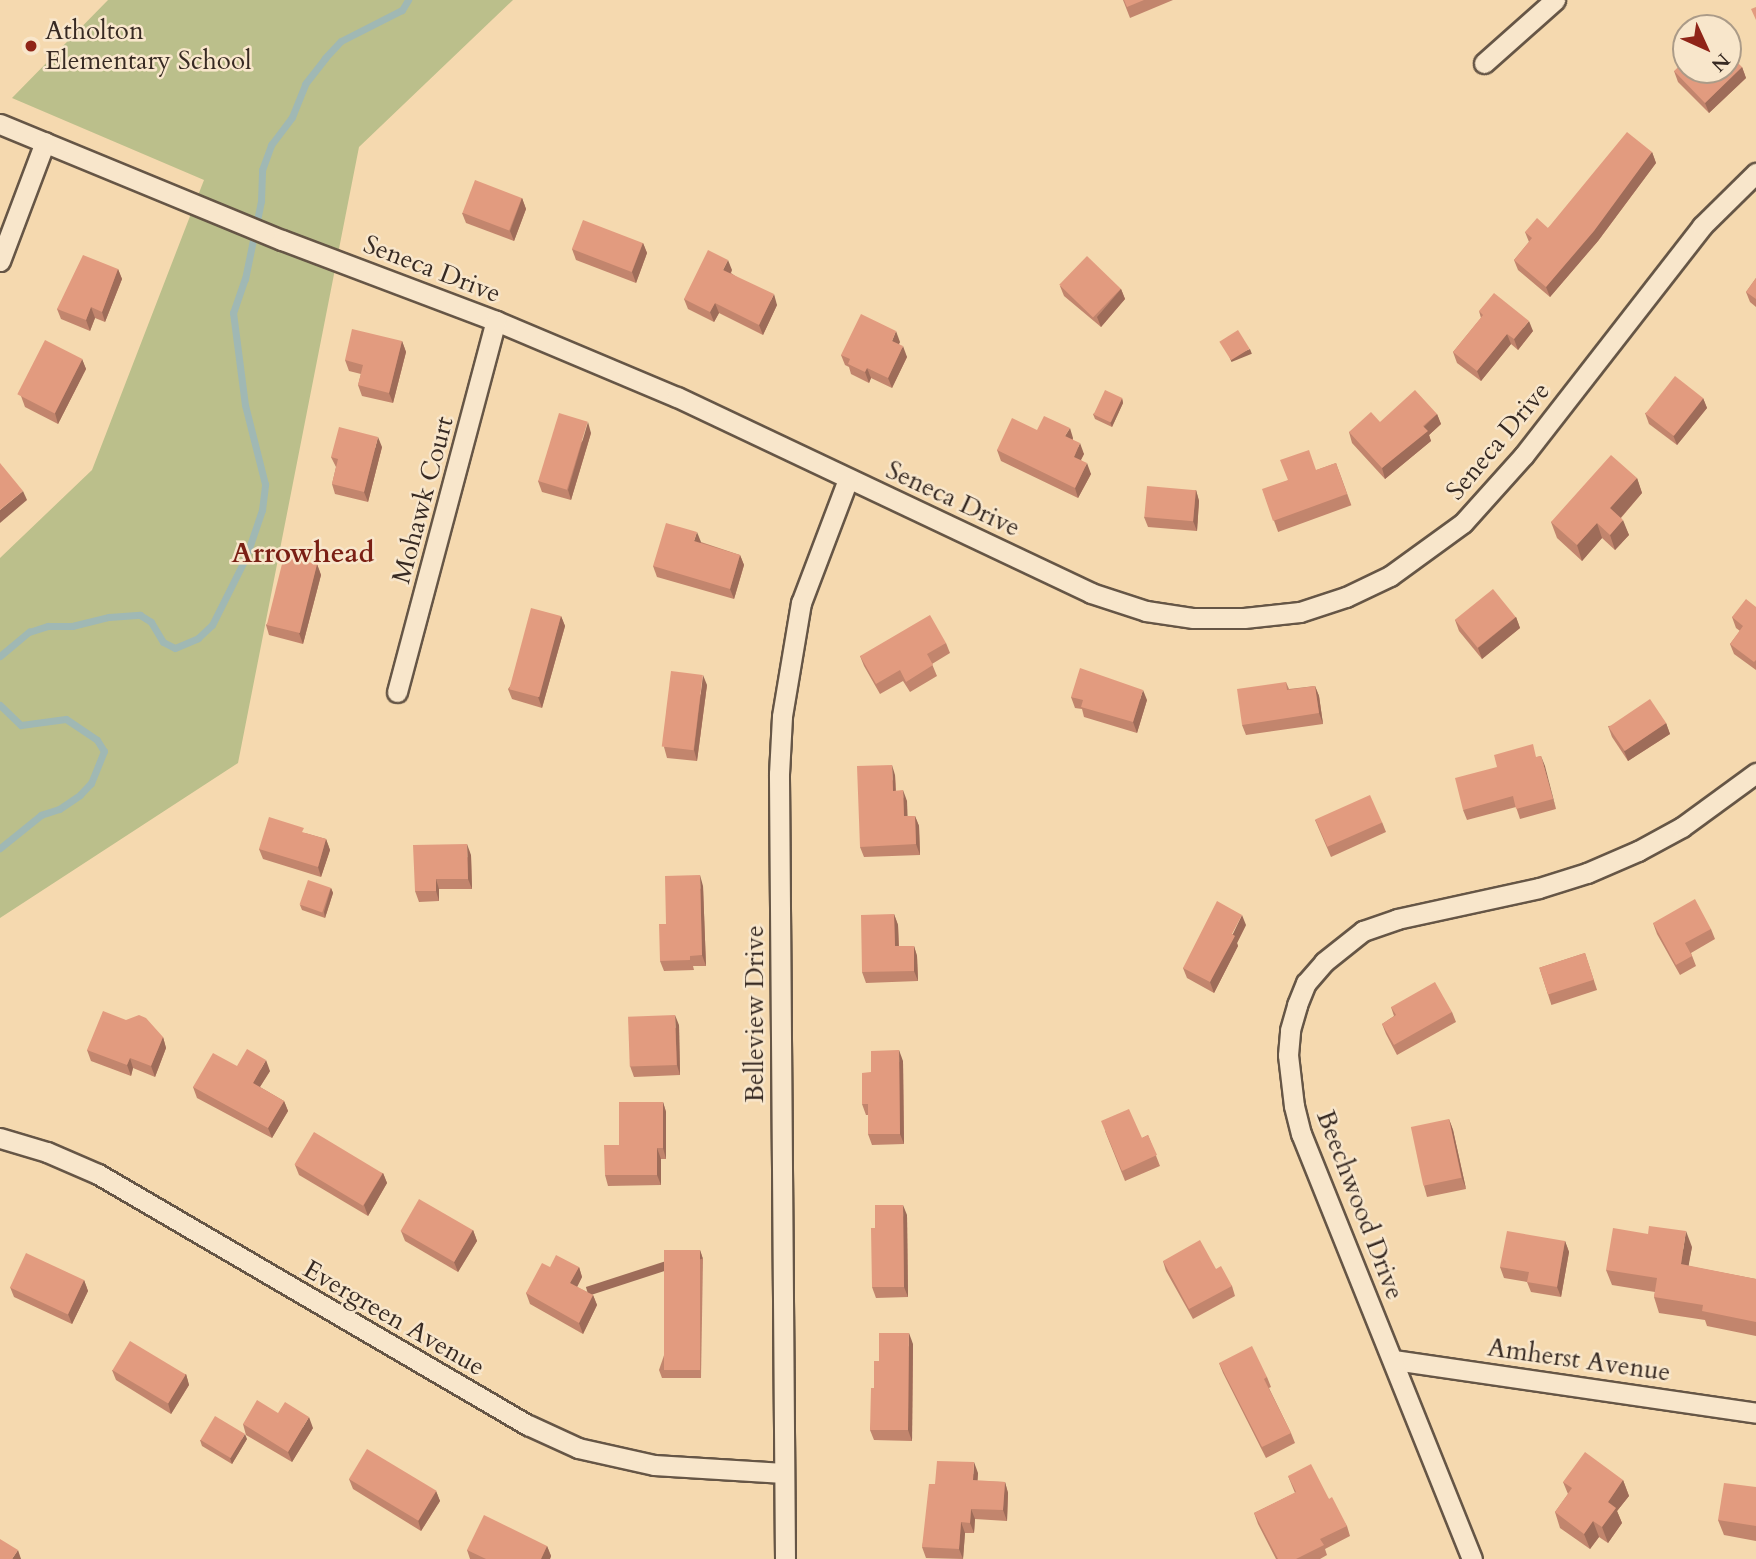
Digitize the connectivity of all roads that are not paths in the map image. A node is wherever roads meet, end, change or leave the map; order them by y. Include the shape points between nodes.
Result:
1 (1555, 0) edge
2 (1483, 63) dead end
3 (0, 124) edge
4 (45, 142) junction
5 (1756, 173) edge
6 (0, 261) edge
7 (496, 321) junction
8 (848, 479) junction
9 (397, 692) dead end
10 (1756, 773) edge
11 (0, 1138) edge
12 (1394, 1360) junction
13 (1756, 1413) edge
14 (784, 1473) junction
15 (785, 1559) edge
16 (1472, 1559) edge

1 - 2 street
3 - 4 street, Seneca Drive
4 - 6 street
4 - 7 street, Seneca Drive via 282,240
5 - 8 street, Seneca Drive via 1702,226 1492,493 1463,523 1390,576 1346,597 1300,612 1244,618 1193,618 1146,611 1091,593
7 - 8 street, Seneca Drive via 677,397
7 - 9 street, Mohawk Court
8 - 14 street, Belleview Drive via 801,603 782,716
10 - 12 street, Beechwood Drive via 1682,827 1587,873 1363,931 1306,983 1290,1030 1294,1106 1301,1134
11 - 14 street, Evergreen Avenue via 98,1174 528,1425 578,1448 654,1465
12 - 13 street, Amherst Avenue
12 - 16 street, Beechwood Drive
14 - 15 street, Belleview Drive

